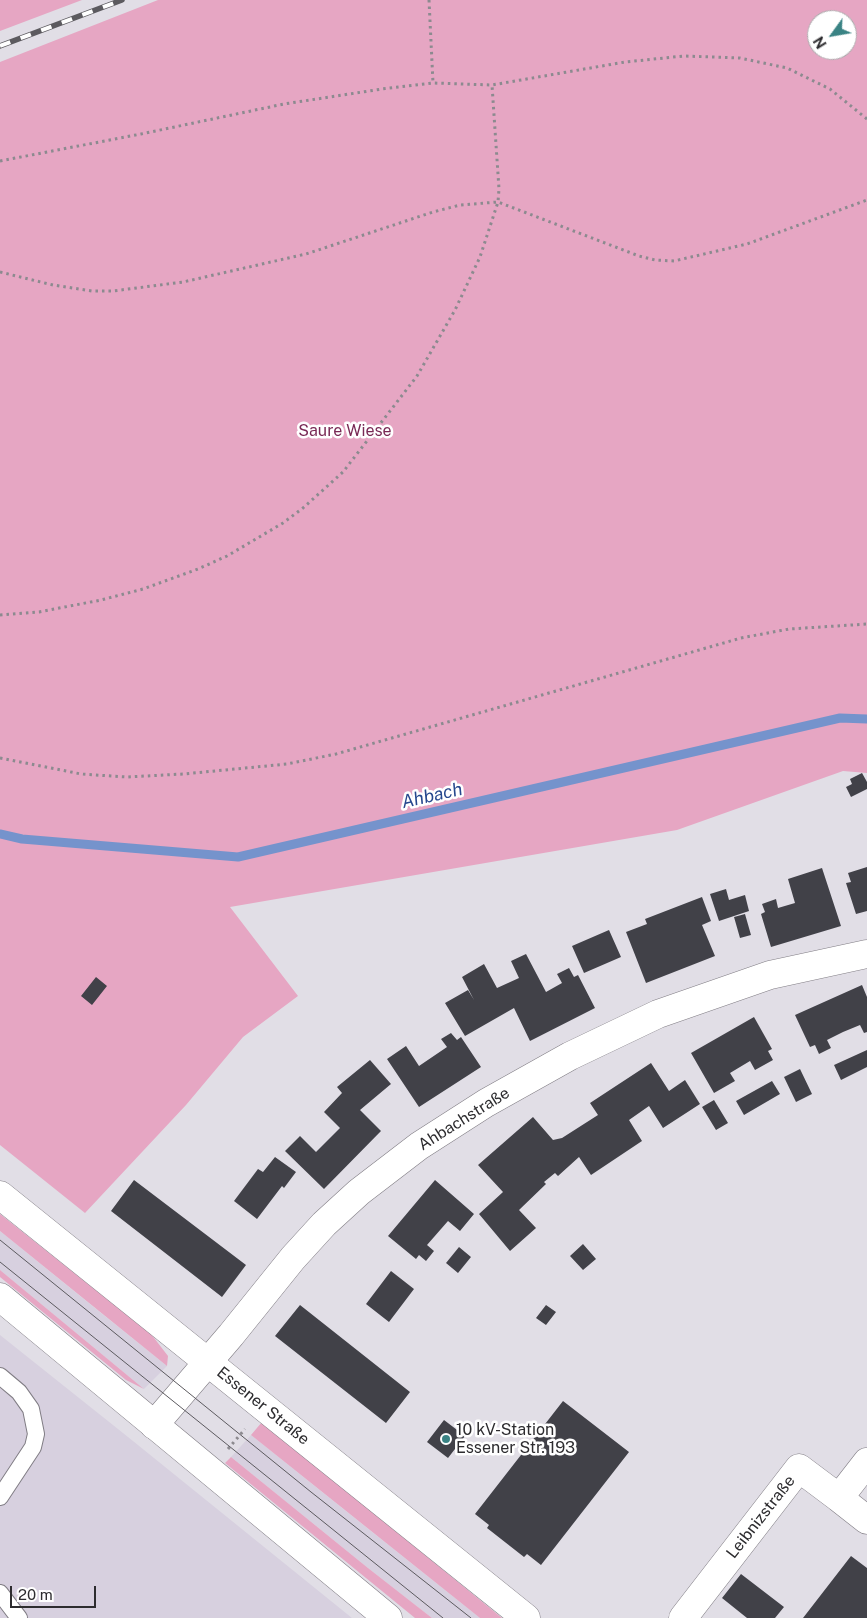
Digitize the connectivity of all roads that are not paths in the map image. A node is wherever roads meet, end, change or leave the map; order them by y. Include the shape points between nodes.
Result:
1 (867, 954) edge
2 (0, 1195) edge
3 (0, 1297) edge
4 (209, 1362) junction
5 (0, 1376) edge
6 (154, 1425) junction
7 (867, 1462) edge
8 (0, 1497) edge
9 (839, 1498) junction
10 (867, 1520) edge
11 (0, 1594) edge
12 (20, 1618) edge
13 (388, 1618) edge
14 (526, 1618) edge
15 (684, 1618) edge

1 - 4 street, Ahbachstraße via 770,975 658,1014 570,1056 486,1103 418,1146 324,1224
2 - 4 street, Essener Straße
3 - 6 street
4 - 6 street, Ahbachstraße
4 - 14 street, Essener Straße
5 - 8 lane via 19,1392 31,1409 36,1434 33,1447
6 - 13 street
7 - 9 street
9 - 10 street
9 - 15 street, Leibnizstraße via 798,1468
11 - 12 lane

